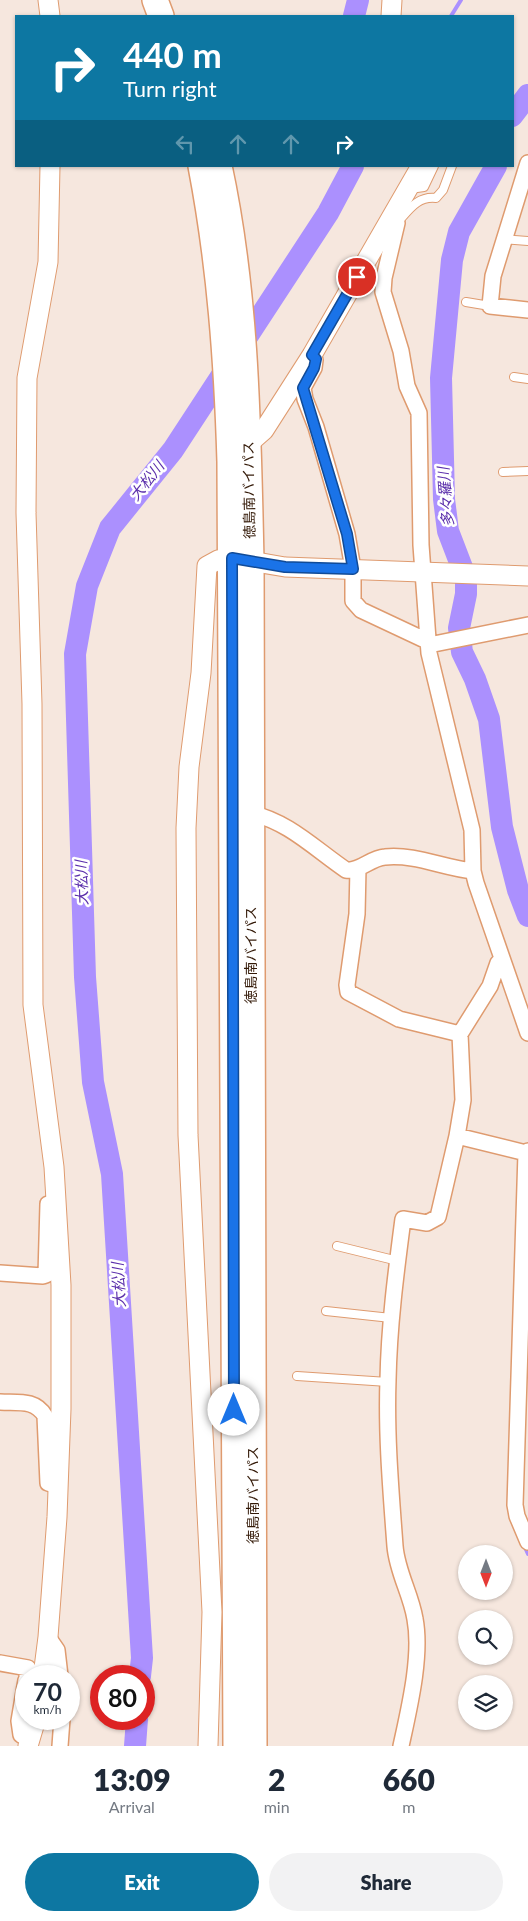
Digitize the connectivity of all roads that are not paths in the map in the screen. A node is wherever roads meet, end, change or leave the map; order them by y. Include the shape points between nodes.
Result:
1 (48, 0) edge
2 (155, 0) edge
3 (173, 0) edge
4 (392, 0) edge
5 (50, 15) edge
6 (161, 15) edge
7 (178, 15) edge
8 (391, 15) edge
9 (528, 163) edge
10 (50, 167) edge
11 (201, 167) edge
12 (219, 167) edge
13 (419, 167) edge
14 (434, 167) edge
15 (452, 167) edge
16 (408, 189) junction
17 (395, 219) junction
18 (503, 240) junction
19 (528, 241) edge
20 (227, 275) junction
21 (466, 302) dead end
22 (490, 306) junction
23 (528, 310) edge
24 (312, 355) junction
25 (514, 377) dead end
26 (528, 379) edge
27 (248, 438) junction
28 (528, 471) edge
29 (504, 472) dead end
30 (241, 559) junction
31 (353, 569) junction
32 (422, 572) junction
33 (528, 576) edge
34 (528, 625) edge
35 (428, 643) junction
36 (250, 813) junction
37 (358, 868) junction
38 (473, 871) junction
39 (502, 959) junction
40 (528, 1033) edge
41 (460, 1034) junction
42 (458, 1136) junction
43 (527, 1152) edge
44 (57, 1202) junction
45 (337, 1246) dead end
46 (398, 1260) junction
47 (0, 1273) edge
48 (326, 1311) dead end
49 (391, 1318) junction
50 (297, 1376) dead end
51 (388, 1382) junction
52 (0, 1402) edge
53 (58, 1486) junction
54 (528, 1542) edge
55 (48, 1637) junction
56 (0, 1663) edge
57 (44, 1665) edge
58 (59, 1665) edge
59 (15, 1666) edge
60 (20, 1730) edge
61 (33, 1730) edge
62 (61, 1730) edge
63 (29, 1743) edge
64 (60, 1746) edge
65 (208, 1746) edge
66 (236, 1746) edge
67 (254, 1746) edge
68 (401, 1746) edge

1 - 5 street
2 - 6 highway
3 - 7 highway
4 - 8 street
9 - 18 street
10 - 44 street via 48,262 27,378 26,513 32,704 33,1005
11 - 20 highway, 徳島南バイパス
12 - 20 highway, 徳島南バイパス
13 - 16 street
14 - 16 lane via 424,187
15 - 17 lane via 444,190 436,198 426,197 416,202
16 - 17 street
17 - 24 street
17 - 32 street via 383,292 401,351 407,386 419,413
18 - 19 lane
18 - 22 street via 493,276
20 - 27 highway, 徳島南バイパス via 241,313
20 - 30 highway, 徳島南バイパス via 230,462
21 - 22 lane
22 - 23 street
24 - 27 street via 264,430
24 - 31 street via 316,359 314,368 303,388 347,534
25 - 26 lane
27 - 30 highway, 徳島南バイパス
28 - 29 lane
30 - 31 street via 285,567
30 - 36 highway, 徳島南バイパス
30 - 65 street via 218,560 207,566 201,673 189,767 186,828 188,1135 212,1612
30 - 66 highway, 徳島南バイパス
31 - 32 street
31 - 35 street via 356,605
32 - 33 street
32 - 35 street
34 - 35 street
35 - 38 street via 472,830
36 - 37 street via 274,820 346,870
36 - 67 highway, 徳島南バイパス
37 - 38 street via 376,859 403,857
37 - 41 street via 357,914 348,992 399,1019
38 - 39 street
39 - 40 street
39 - 41 street via 490,986
41 - 42 street via 463,1100
42 - 43 street
42 - 46 street via 438,1217 427,1223 403,1219
43 - 54 street via 515,1505
44 - 47 street via 48,1204 46,1275
44 - 53 street via 61,1409
45 - 46 lane
46 - 49 street
48 - 49 lane
49 - 51 street
50 - 51 lane
51 - 68 street via 395,1550 415,1618 417,1636 410,1704
52 - 53 street via 39,1407 44,1416 48,1482
53 - 55 street
55 - 57 street
55 - 58 street via 57,1650
56 - 59 street
60 - 63 street
61 - 63 street
62 - 64 street

